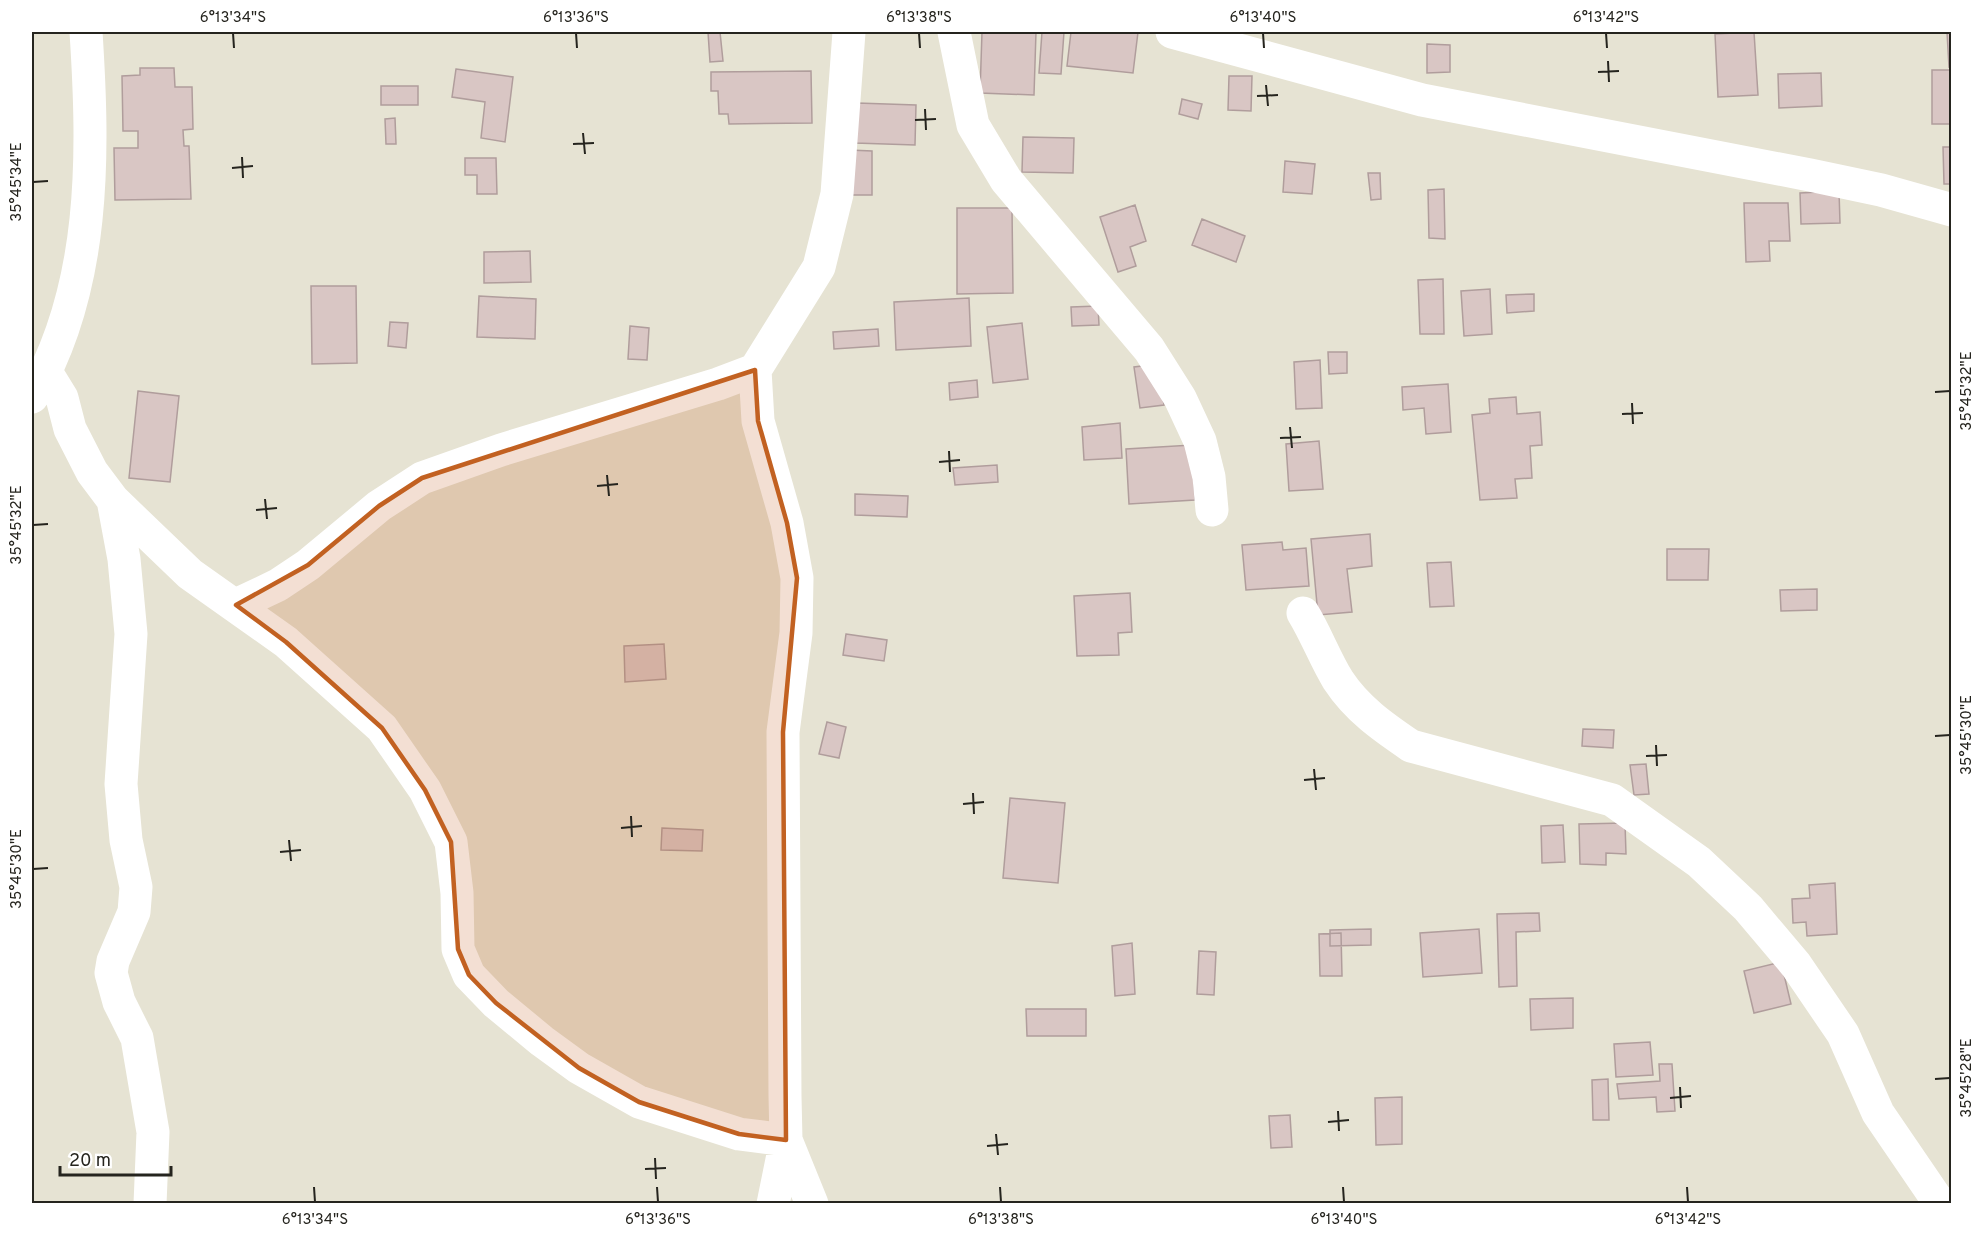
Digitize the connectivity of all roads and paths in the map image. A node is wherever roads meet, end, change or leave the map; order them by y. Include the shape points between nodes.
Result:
1 (86, 32) edge
2 (849, 32) edge
3 (954, 32) edge
4 (1172, 32) edge
5 (1952, 210) edge
6 (755, 370) junction
7 (39, 385) edge
8 (113, 500) junction
9 (1212, 510) dead end
10 (236, 605) junction
11 (1303, 613) dead end
12 (786, 1140) junction
13 (1938, 1202) edge
14 (150, 1203) edge
15 (773, 1203) edge
16 (812, 1203) edge

1 - 7 street via 90,129 83,247 75,293
2 - 6 street via 837,194 819,267
3 - 9 street via 973,125 1006,180 1149,349 1180,398 1200,441
4 - 5 street via 1422,100 1810,175
6 - 10 street via 422,478 379,506 308,565
6 - 12 street via 758,421 787,523 797,578 796,633 783,753
7 - 8 street via 62,398 70,429 92,472
8 - 10 street via 190,574
8 - 14 street via 124,559 131,634 121,784 126,840 136,887 134,912 111,973 119,1002 137,1038 153,1132
10 - 12 street via 286,642 382,728 425,790 451,842 458,949 469,975 496,1003 579,1068 639,1102 739,1134
11 - 13 street via 1337,678 1356,704 1411,746 1612,800 1699,862 1748,908 1796,965 1843,1034 1878,1113
12 - 15 street
12 - 16 street

